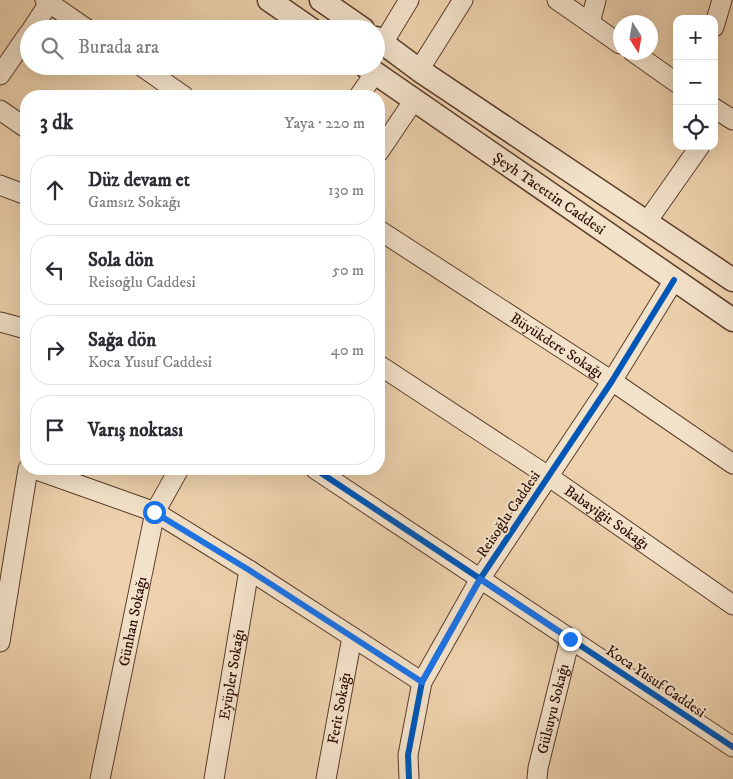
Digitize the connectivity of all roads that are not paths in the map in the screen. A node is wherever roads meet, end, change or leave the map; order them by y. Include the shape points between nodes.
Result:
1 (269, 0) edge
2 (320, 0) edge
3 (409, 0) edge
4 (463, 0) edge
5 (557, 0) edge
6 (596, 0) edge
7 (722, 0) edge
8 (49, 1) edge
9 (718, 15) edge
10 (37, 20) edge
11 (75, 20) edge
12 (298, 20) edge
13 (350, 20) edge
14 (590, 22) junction
15 (385, 33) edge
16 (613, 39) edge
17 (385, 44) edge
18 (20, 46) edge
19 (644, 60) edge
20 (419, 70) junction
21 (0, 75) edge
22 (154, 75) edge
23 (368, 75) edge
24 (377, 75) edge
25 (673, 80) edge
26 (175, 90) edge
27 (362, 90) edge
28 (414, 100) junction
29 (0, 110) edge
30 (20, 124) edge
31 (385, 143) edge
32 (697, 150) edge
33 (0, 185) edge
34 (20, 193) edge
35 (646, 223) junction
36 (385, 234) edge
37 (674, 280) junction
38 (733, 280) edge
39 (733, 320) edge
40 (0, 322) edge
41 (20, 327) edge
42 (385, 369) edge
43 (612, 381) junction
44 (733, 464) edge
45 (27, 475) edge
46 (51, 475) edge
47 (176, 475) edge
48 (324, 475) edge
49 (548, 476) junction
50 (154, 512) junction
51 (249, 570) junction
52 (480, 579) junction
53 (733, 605) edge
54 (352, 637) junction
55 (570, 639) junction
56 (0, 642) edge
57 (422, 682) junction
58 (733, 748) edge
59 (542, 775) edge
60 (100, 779) edge
61 (214, 779) edge
62 (326, 779) edge
63 (409, 779) edge

1 - 12 street
2 - 13 street
3 - 15 street
4 - 20 street
5 - 14 street
6 - 14 street
7 - 9 street
8 - 10 street
8 - 11 street
14 - 16 street
17 - 20 street, Şeyh Tacettin Caddesi
18 - 21 street
19 - 25 street
20 - 35 street, Şeyh Tacettin Caddesi
22 - 26 street
23 - 27 street
24 - 28 street, Şeyh Tacettin Caddesi
28 - 31 street
28 - 37 street, Şeyh Tacettin Caddesi
29 - 30 street
32 - 35 street
33 - 34 street
35 - 38 street, Şeyh Tacettin Caddesi
36 - 43 street, Büyükdere Sokağı
37 - 39 street, Şeyh Tacettin Caddesi
37 - 43 street, Reisoğlu Caddesi
40 - 41 street
42 - 49 street, Babayiğit Sokağı
43 - 44 street, Büyükdere Sokağı
43 - 49 street, Reisoğlu Caddesi
45 - 56 street
46 - 50 street
47 - 50 street, Günhan Sokağı
48 - 52 street, Koca Yusuf Caddesi
49 - 52 street, Reisoğlu Caddesi
49 - 53 street, Babayiğit Sokağı
50 - 51 street
50 - 60 street, Günhan Sokağı
51 - 54 street
51 - 61 street, Eyüpler Sokağı
52 - 55 street, Koca Yusuf Caddesi
52 - 57 street, Reisoğlu Caddesi
54 - 57 street
54 - 62 street, Ferit Sokağı
55 - 58 street, Koca Yusuf Caddesi
55 - 59 street, Gülsuyu Sokağı
57 - 63 street, Reisoğlu Caddesi via 408,755

